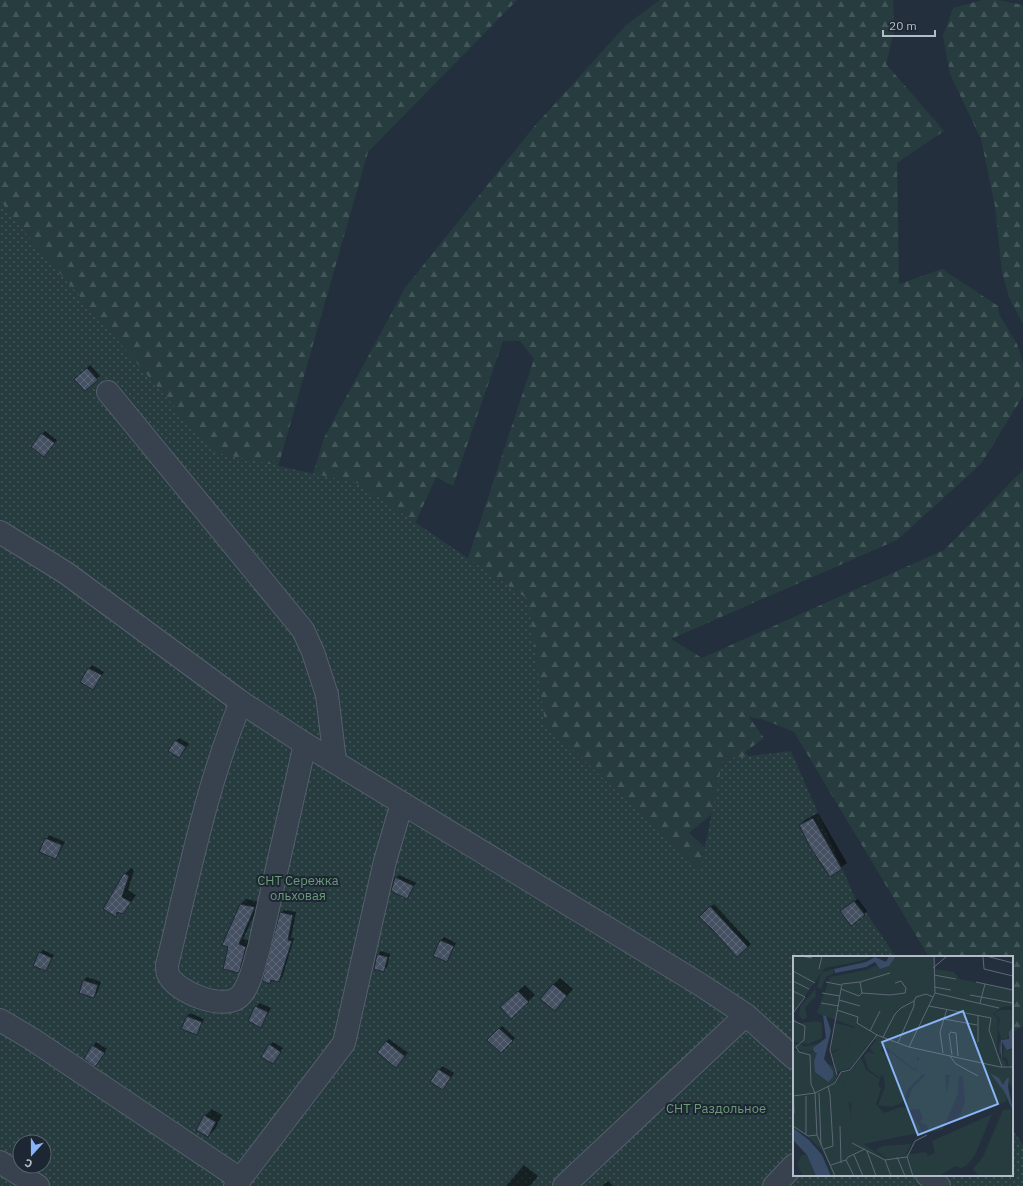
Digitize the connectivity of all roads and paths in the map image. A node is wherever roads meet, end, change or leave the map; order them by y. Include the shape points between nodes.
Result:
1 (108, 392) dead end
2 (0, 532) edge
3 (241, 702) junction
4 (305, 744) junction
5 (334, 761) junction
6 (402, 803) junction
7 (746, 1015) junction
8 (0, 1020) edge
9 (793, 1057) edge
10 (0, 1162) edge
11 (793, 1166) edge
12 (928, 1176) edge
13 (238, 1183) edge
14 (38, 1186) edge
15 (564, 1186) edge
16 (774, 1186) edge
17 (939, 1186) edge

1 - 5 lane via 303,630 327,695
2 - 3 lane via 66,573
3 - 4 lane
3 - 4 lane via 213,776 167,965 168,974 176,984 214,1002 228,1003 240,996 248,980 259,948
4 - 5 lane
5 - 6 lane
6 - 7 lane
6 - 13 lane via 385,861 344,1043
7 - 9 lane
7 - 15 lane
8 - 13 lane via 39,1043
10 - 14 lane
11 - 16 lane
12 - 17 lane

